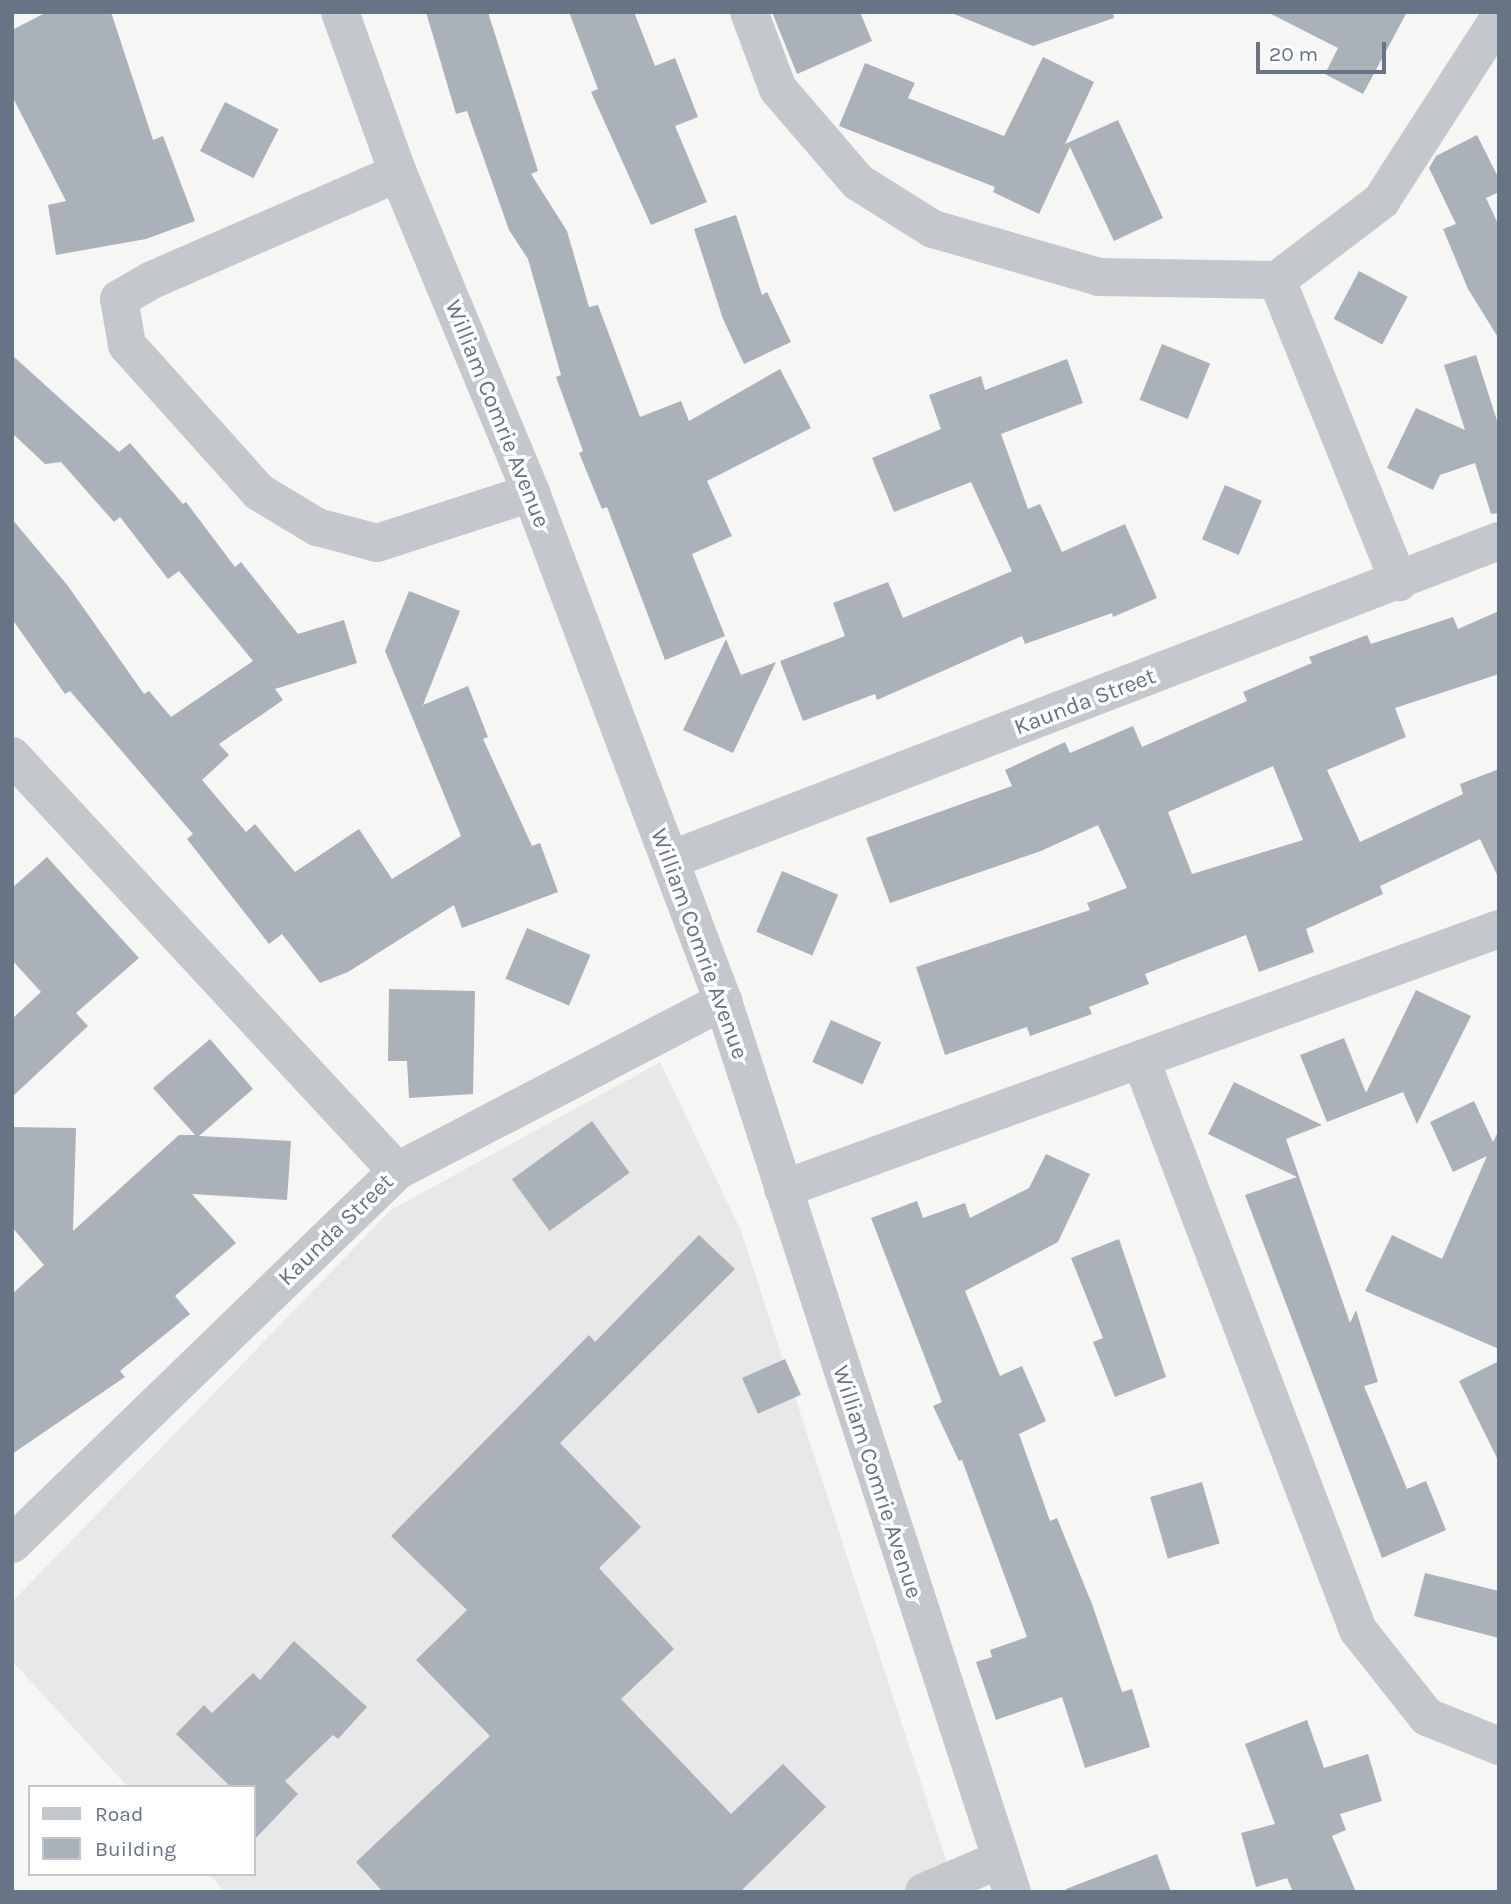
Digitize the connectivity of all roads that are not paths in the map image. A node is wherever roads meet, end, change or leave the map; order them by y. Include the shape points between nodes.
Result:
1 (340, 12) edge
2 (749, 12) edge
3 (1499, 18) edge
4 (398, 173) junction
5 (1277, 280) junction
6 (531, 493) junction
7 (1499, 541) edge
8 (1399, 582) junction
9 (12, 756) edge
10 (670, 860) junction
11 (1499, 929) edge
12 (723, 1001) junction
13 (1142, 1063) junction
14 (397, 1171) junction
15 (783, 1189) junction
16 (12, 1544) edge
17 (1499, 1746) edge
18 (1005, 1876) edge
19 (925, 1892) edge

1 - 4 street, William Comrie Avenue
2 - 5 street via 778,89 858,182 933,229 1099,277
3 - 5 street via 1381,201
4 - 6 street, William Comrie Avenue
4 - 6 street via 119,299 127,345 258,492 317,527 377,543
5 - 8 street
6 - 10 street, William Comrie Avenue
7 - 8 street, Kaunda Street
8 - 10 street, Kaunda Street
9 - 14 street
10 - 12 street, William Comrie Avenue
11 - 13 street
12 - 14 street, Kaunda Street
12 - 15 street, William Comrie Avenue
13 - 15 street
13 - 17 street via 1358,1630 1427,1717
14 - 16 street, Kaunda Street
15 - 18 street, William Comrie Avenue
18 - 19 street

